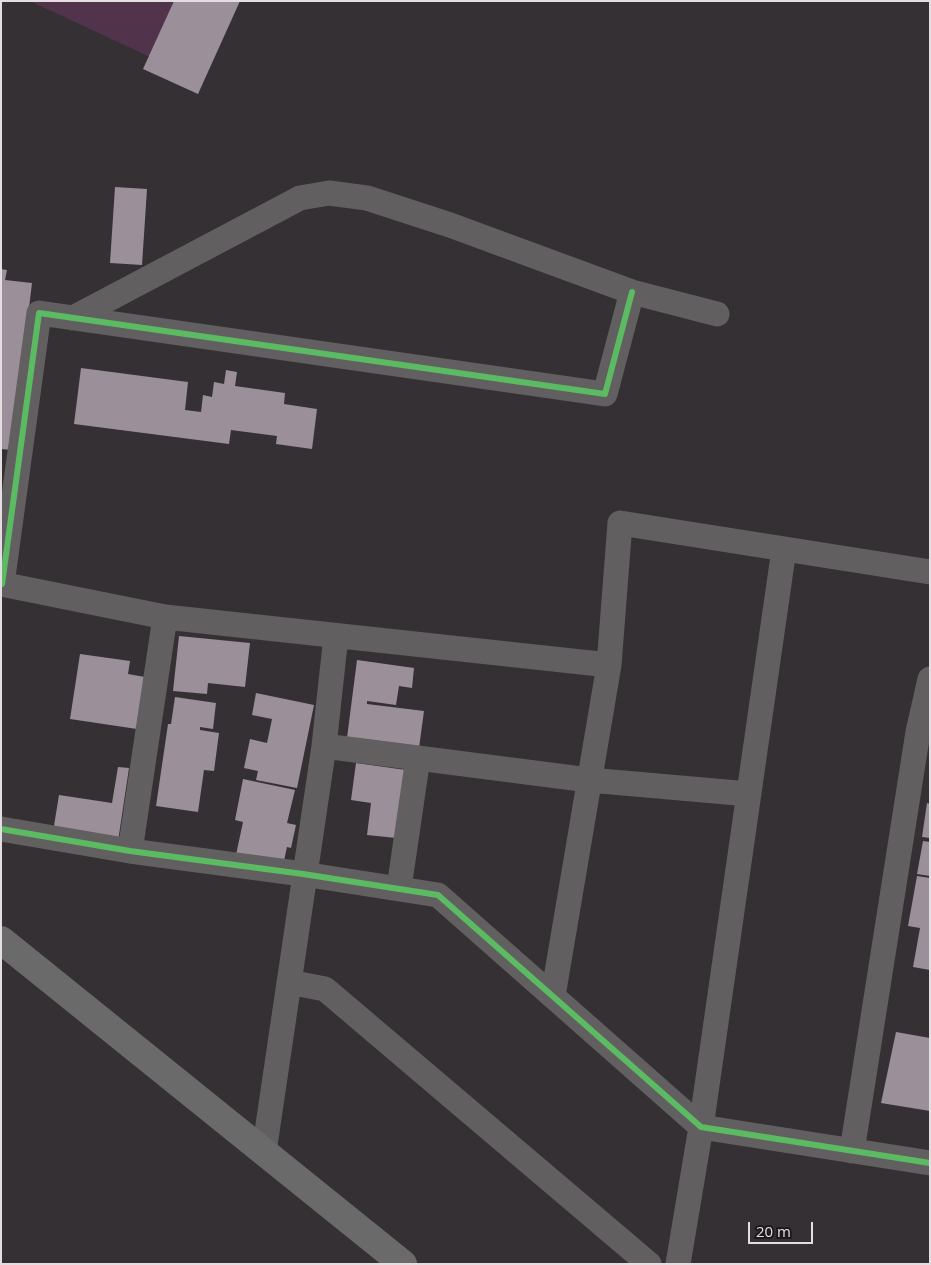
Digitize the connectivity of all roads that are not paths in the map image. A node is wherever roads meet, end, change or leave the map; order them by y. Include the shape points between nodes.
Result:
1 (632, 292) junction
2 (717, 314) dead end
3 (73, 318) junction
4 (10, 465) edge
5 (784, 549) junction
6 (930, 572) edge
7 (2, 584) edge
8 (165, 617) junction
9 (336, 636) junction
10 (609, 665) junction
11 (930, 679) edge
12 (924, 732) edge
13 (324, 746) junction
14 (418, 758) junction
15 (589, 780) junction
16 (749, 794) junction
17 (1, 829) edge
18 (130, 851) junction
19 (304, 874) junction
20 (399, 888) junction
21 (1, 940) edge
22 (289, 982) junction
23 (553, 996) junction
24 (701, 1127) junction
25 (852, 1151) junction
26 (264, 1152) junction
27 (930, 1163) edge
28 (403, 1264) edge
29 (649, 1264) edge
30 (678, 1264) edge

1 - 2 street
1 - 3 street via 368,198 329,193 300,198
1 - 3 street via 605,394
3 - 4 street via 40,313
4 - 7 street
5 - 6 street
5 - 10 street via 620,522
5 - 16 street
7 - 8 street
8 - 9 street
8 - 18 street
9 - 10 street
9 - 13 street
10 - 15 street
11 - 12 street
12 - 25 street
13 - 14 street
13 - 19 street
14 - 15 street
14 - 20 street
15 - 16 street
15 - 23 street
16 - 24 street
17 - 18 street
18 - 19 street
19 - 20 street
19 - 22 street
20 - 23 street via 438,895
21 - 26 main road
22 - 26 street
22 - 29 street via 325,988
23 - 24 street
24 - 25 street
24 - 30 street
25 - 27 street
26 - 28 main road

